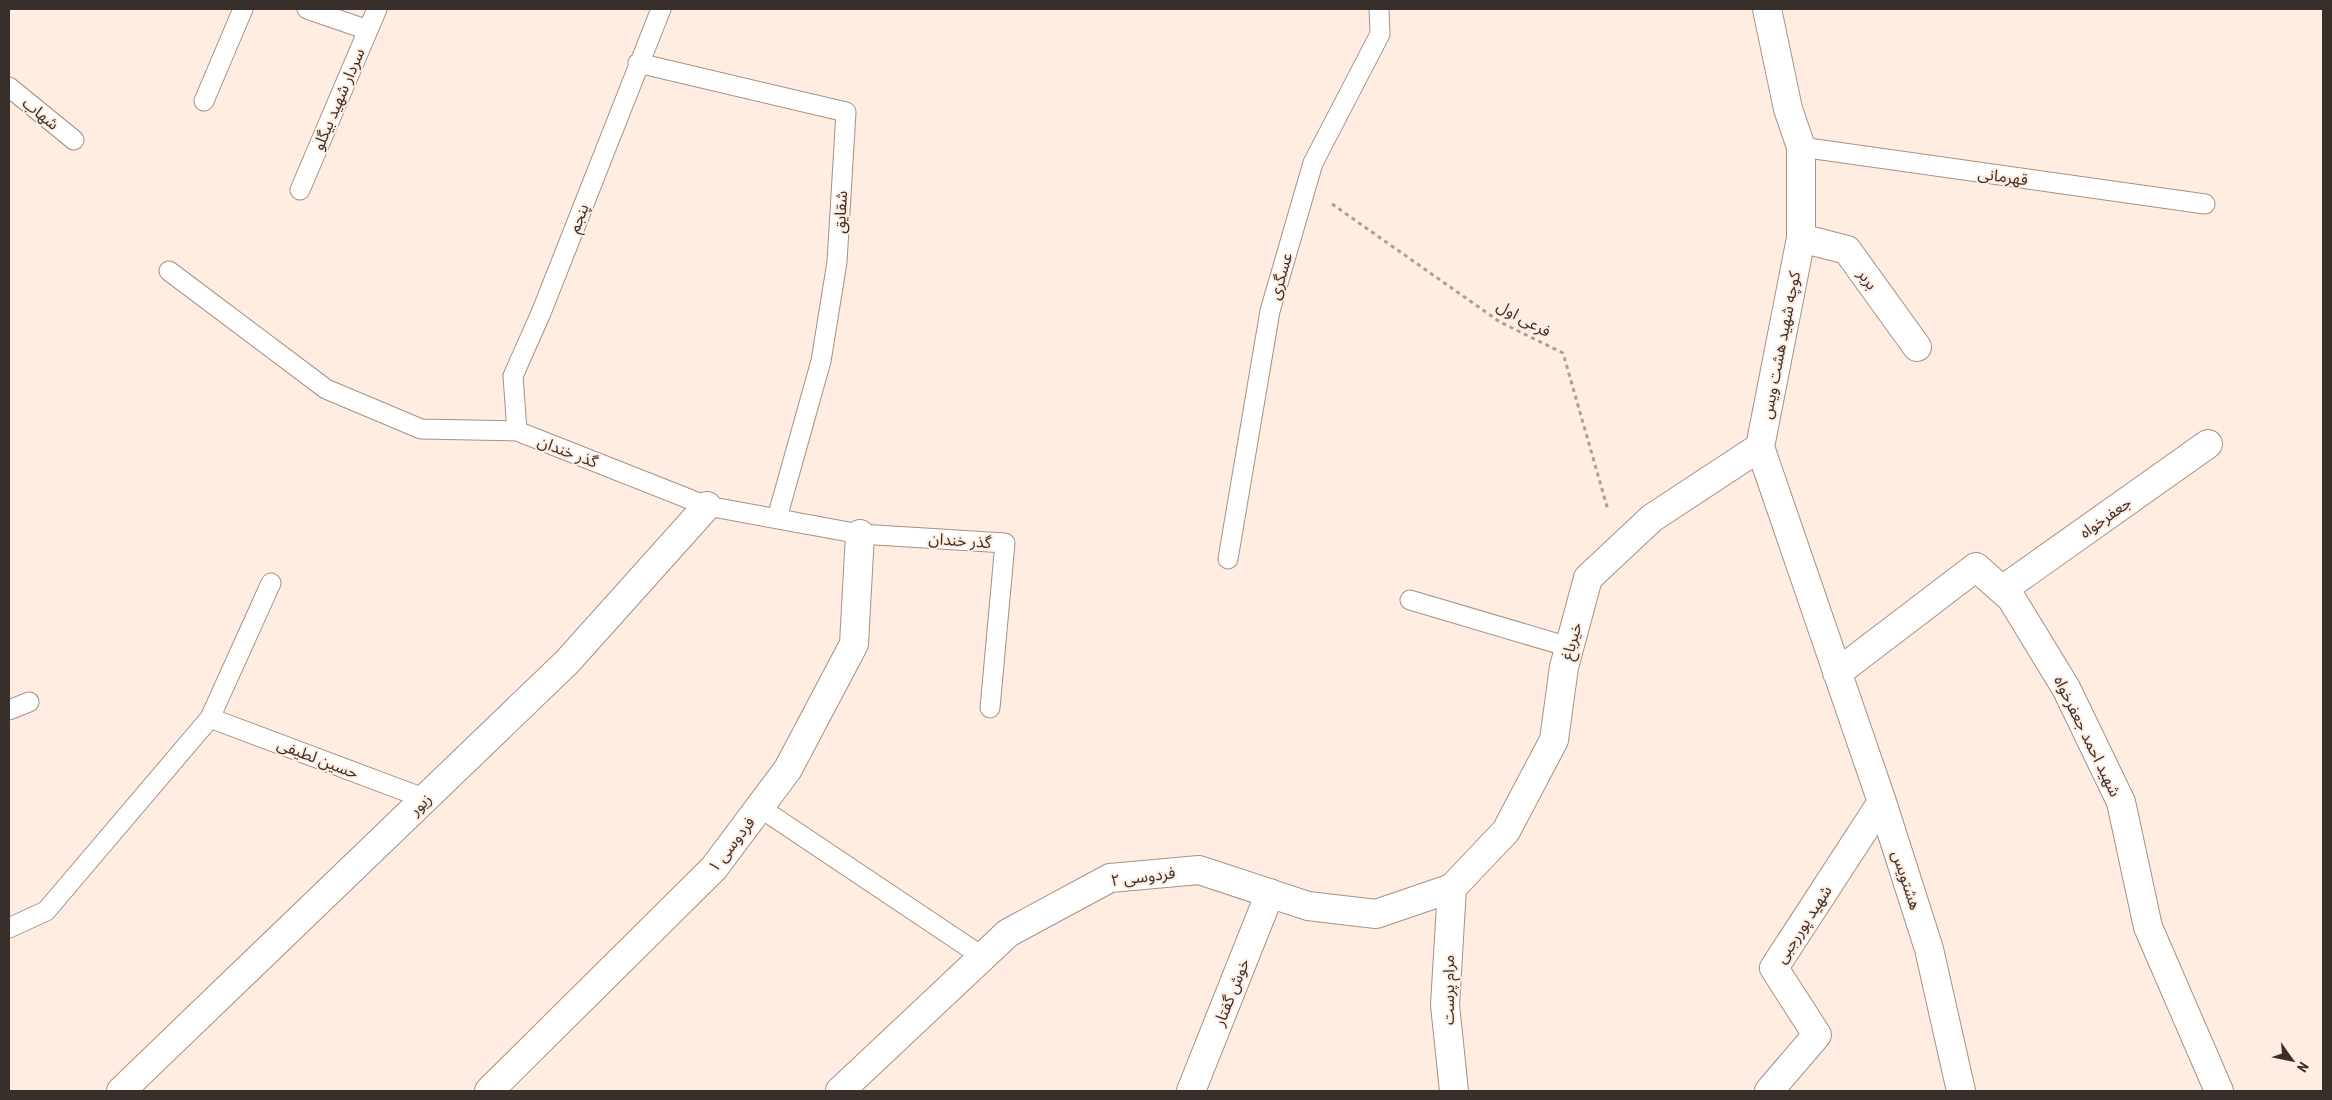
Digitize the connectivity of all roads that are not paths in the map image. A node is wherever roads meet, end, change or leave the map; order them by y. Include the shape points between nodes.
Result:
1 (243, 9) edge
2 (307, 9) edge
3 (377, 9) edge
4 (661, 9) edge
5 (1378, 9) edge
6 (1767, 9) edge
7 (368, 30) junction
8 (638, 63) junction
9 (9, 87) edge
10 (204, 102) dead end
11 (74, 140) dead end
12 (1801, 147) junction
13 (300, 190) dead end
14 (2205, 204) dead end
15 (1801, 238) junction
16 (169, 271) dead end
17 (1916, 347) dead end
18 (517, 431) junction
19 (2208, 444) dead end
20 (1760, 447) junction
21 (707, 506) junction
22 (777, 518) junction
23 (860, 534) junction
24 (1228, 559) dead end
25 (271, 583) dead end
26 (2002, 590) junction
27 (1410, 600) dead end
28 (1569, 647) junction
29 (1837, 673) junction
30 (29, 702) dead end
31 (990, 708) dead end
32 (9, 710) edge
33 (210, 718) junction
34 (426, 799) junction
35 (1882, 802) junction
36 (759, 807) junction
37 (1452, 888) junction
38 (1270, 893) junction
39 (9, 928) edge
40 (984, 957) junction
41 (122, 1091) edge
42 (489, 1091) edge
43 (840, 1091) edge
44 (1191, 1091) edge
45 (1454, 1091) edge
46 (1769, 1091) edge
47 (1961, 1091) edge
48 (2219, 1091) edge

1 - 10 lane
2 - 7 lane
3 - 7 lane, سردار شهید بیگلو
4 - 8 lane, پنجم
5 - 24 lane, عسگری via 1380,34 1313,163 1270,311
6 - 12 street, کوچه شهید هشت ویس via 1788,109
7 - 13 lane, سردار شهید بیگلو
8 - 18 lane, پنجم via 541,313 513,376
8 - 22 lane, شقایق via 846,112 837,262 821,362
9 - 11 lane, شهاب
12 - 14 lane, قهرمانی
12 - 15 street, کوچه شهید هشت ویس
15 - 17 street, بربر via 1847,250
15 - 20 street, کوچه شهید هشت ویس
16 - 18 lane, گذر خندان via 326,389 422,429
18 - 21 lane, گذر خندان
19 - 26 street, جعفرخواه
20 - 28 street, خیرباغ via 1652,518 1588,578
20 - 29 street, کوچه شهید هشت ویس
21 - 22 lane, گذر خندان
21 - 34 street, زیور via 567,662
22 - 23 lane, گذر خندان
23 - 31 lane, گذر خندان via 1005,543
23 - 36 street, فردوسی ۱ via 854,644 788,769
25 - 33 lane
26 - 29 street, شهید احمد جعفرخواه via 1976,567
26 - 48 street, شهید احمد جعفرخواه via 2011,598 2066,688 2120,802 2148,927
27 - 28 lane
28 - 37 street, خیرباغ via 1554,740 1506,832
29 - 35 street, هشتویس
30 - 32 lane
33 - 34 lane, حسین لطیفی
33 - 39 lane via 46,911
34 - 41 street, زیور
35 - 46 street, شهید پوررجبی via 1774,968 1816,1034
35 - 47 street, هشتویس via 1929,949
36 - 40 lane
36 - 42 street, فردوسی ۱ via 714,868
37 - 38 street, فردوسی ۲ via 1376,914 1308,906
37 - 45 street, مرام پرست via 1445,1005
38 - 40 street, فردوسی ۲ via 1199,870 1110,878 1008,933
38 - 44 street, خوش گفتار
40 - 43 street, فردوسی ۲

